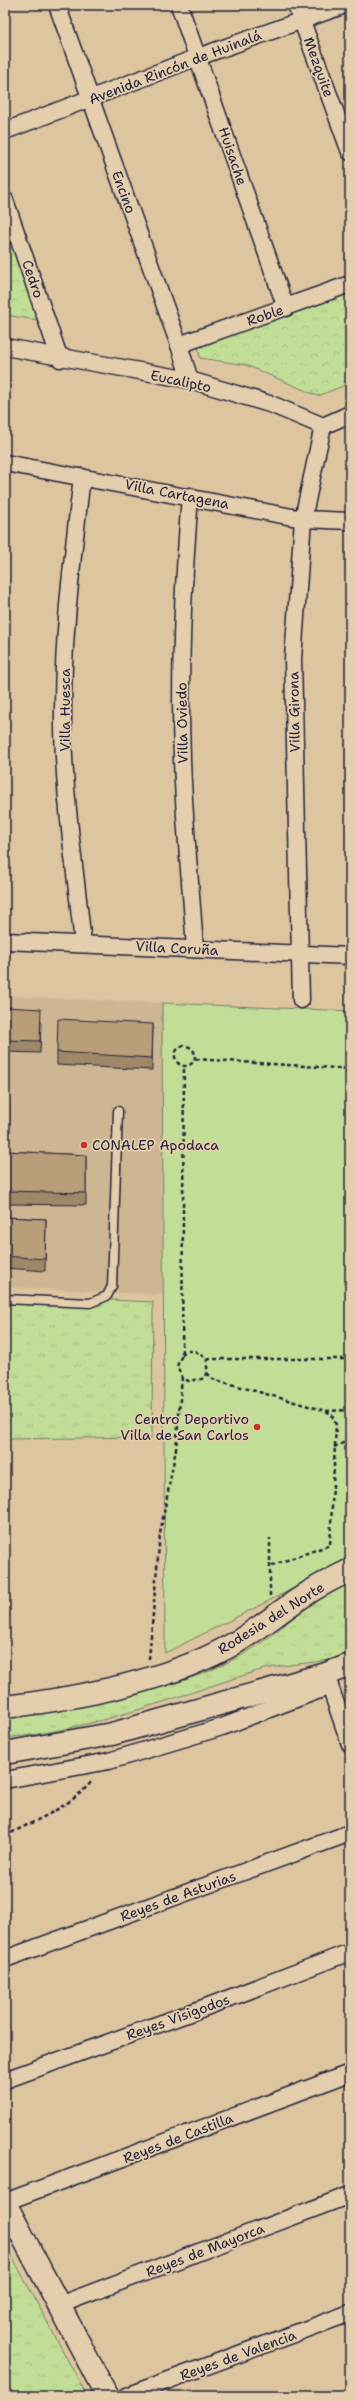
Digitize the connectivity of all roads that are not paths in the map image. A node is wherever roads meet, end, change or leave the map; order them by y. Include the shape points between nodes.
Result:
1 (57, 5) edge
2 (179, 5) edge
3 (296, 5) edge
4 (345, 5) edge
5 (302, 20) junction
6 (198, 57) junction
7 (91, 99) junction
8 (5, 131) edge
9 (350, 152) edge
10 (5, 200) edge
11 (350, 284) edge
12 (286, 308) junction
13 (179, 345) junction
14 (5, 348) edge
15 (60, 359) junction
16 (190, 380) junction
17 (350, 414) edge
18 (323, 426) junction
19 (5, 462) edge
20 (82, 476) junction
21 (190, 496) junction
22 (303, 519) junction
23 (350, 521) edge
24 (5, 941) edge
25 (83, 944) junction
26 (195, 949) junction
27 (301, 954) junction
28 (350, 956) edge
29 (301, 1000) dead end
30 (118, 1111) dead end
31 (5, 1299) edge
32 (350, 1570) edge
33 (350, 1665) edge
34 (328, 1680) junction
35 (5, 1707) edge
36 (350, 1744) edge
37 (5, 1753) edge
38 (5, 1780) edge
39 (350, 1832) edge
40 (350, 1952) edge
41 (5, 1959) edge
42 (350, 2073) edge
43 (5, 2080) edge
44 (350, 2195) edge
45 (5, 2203) edge
46 (59, 2305) junction
47 (350, 2313) edge
48 (108, 2396) edge
49 (126, 2396) edge

1 - 7 street, Encino
2 - 6 street, Huisache
3 - 5 street, Mezquite
4 - 5 street, Avenida Rincón de Huinalá
5 - 6 street, Avenida Rincón de Huinalá
5 - 9 street, Mezquite
6 - 7 street, Avenida Rincón de Huinalá
6 - 12 street, Huisache
7 - 8 street, Avenida Rincón de Huinalá
7 - 13 street, Encino
10 - 15 street, Cedro
11 - 12 street, Roble
12 - 13 street, Roble
13 - 16 street, Encino
14 - 15 street, Eucalipto
15 - 16 street, Eucalipto
16 - 18 street, Eucalipto via 273,406
17 - 18 street
18 - 22 street, Villa Girona
19 - 20 street, Villa Cartagena
20 - 21 street, Villa Cartagena
20 - 25 street, Villa Huesca via 68,599 63,709 66,783
21 - 22 street, Villa Cartagena
21 - 26 street, Villa Oviedo via 181,682 182,760
22 - 23 street, Villa Cartagena
22 - 27 street, Villa Girona via 293,659
24 - 25 street, Villa Coruña
25 - 26 street, Villa Coruña
26 - 27 street, Villa Coruña
27 - 28 street, Villa Coruña
27 - 29 street, Villa Girona
30 - 31 lane via 112,1286 107,1296 90,1303
32 - 35 street, Rodesia del Norte via 305,1595 234,1644 201,1660 96,1693
33 - 34 street
34 - 36 street
34 - 37 street via 112,1734
34 - 38 street via 222,1727 109,1761
39 - 41 street, Reyes de Asturias
40 - 43 street, Reyes Visigodos via 206,2008
42 - 45 street, Reyes de Castilla
44 - 46 street, Reyes de Mayorca
45 - 46 street
46 - 48 street
47 - 49 street, Reyes de Valencia

